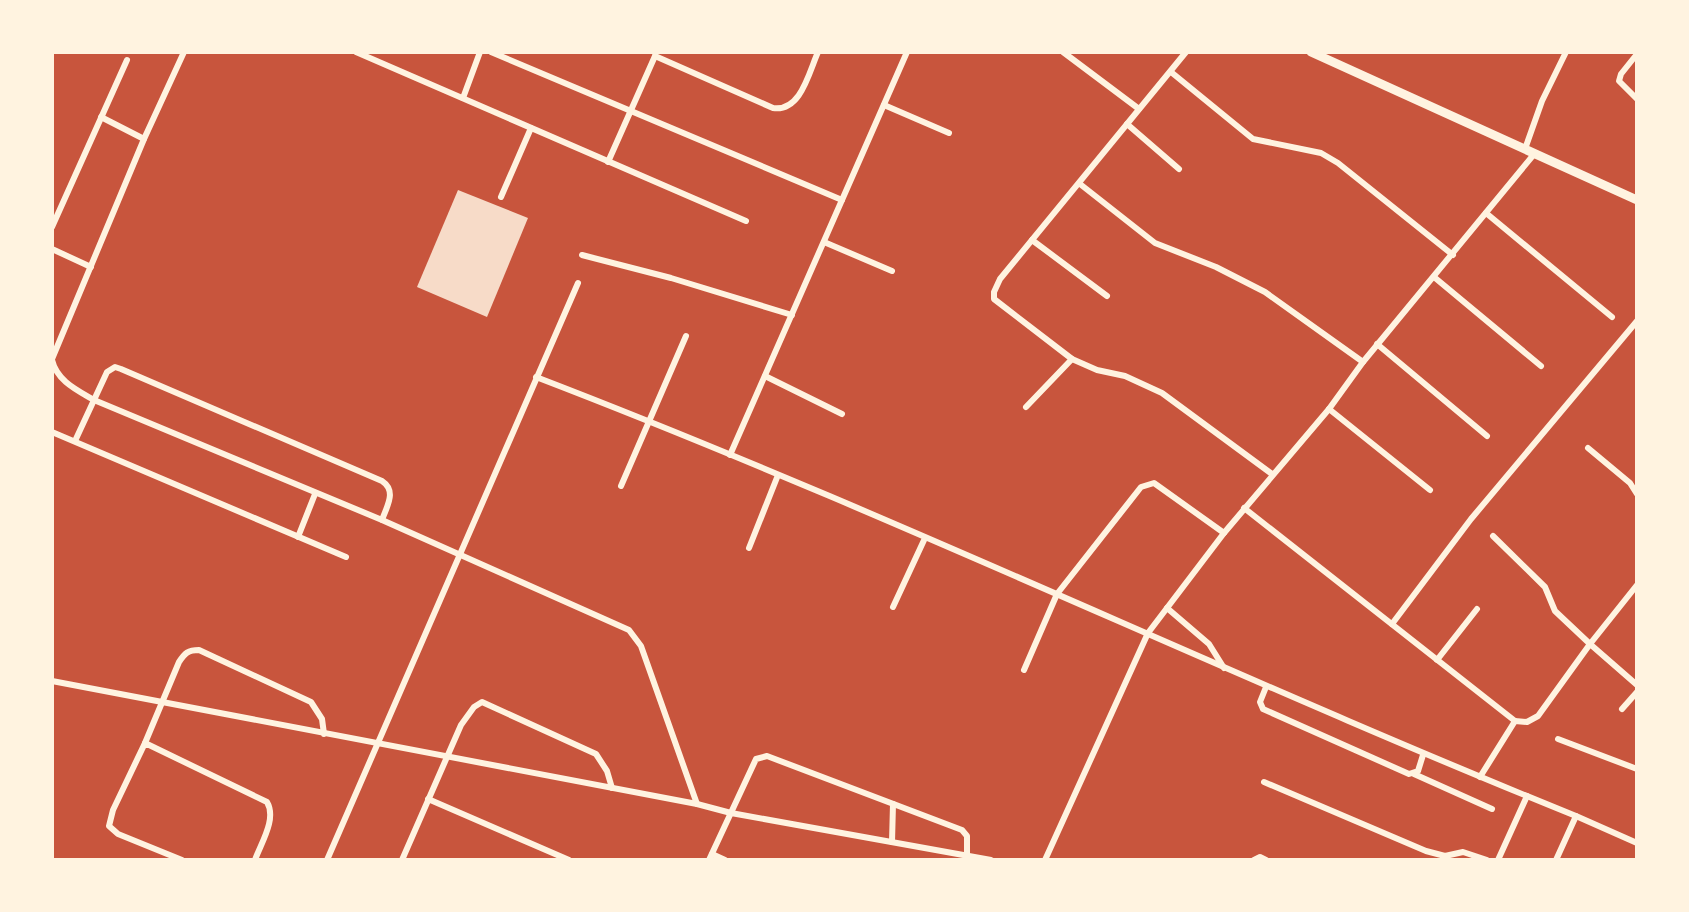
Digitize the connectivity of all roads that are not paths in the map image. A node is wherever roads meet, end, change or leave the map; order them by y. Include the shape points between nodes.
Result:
1 (184, 52) edge
2 (356, 52) edge
3 (480, 52) edge
4 (491, 52) edge
5 (818, 52) edge
6 (907, 52) edge
7 (1063, 52) edge
8 (1186, 52) edge
9 (1311, 52) edge
10 (1566, 52) edge
11 (656, 54) edge
12 (1637, 54) edge
13 (1334, 57) edge
14 (127, 60) dead end
15 (1171, 72) junction
16 (463, 98) junction
17 (1637, 99) edge
18 (884, 105) junction
19 (1139, 109) junction
20 (631, 111) junction
21 (101, 117) junction
22 (1127, 124) junction
23 (531, 128) junction
24 (949, 133) dead end
25 (144, 139) junction
26 (1530, 151) junction
27 (608, 162) junction
28 (1179, 169) dead end
29 (1080, 184) junction
30 (501, 197) dead end
31 (842, 200) junction
32 (1637, 200) edge
33 (1486, 213) junction
34 (746, 221) dead end
35 (52, 227) edge
36 (1032, 240) junction
37 (824, 242) junction
38 (52, 249) edge
39 (582, 255) dead end
40 (1453, 255) junction
41 (91, 267) junction
42 (892, 271) dead end
43 (1434, 277) junction
44 (578, 283) dead end
45 (1107, 296) dead end
46 (792, 315) junction
47 (1612, 317) dead end
48 (1637, 321) edge
49 (686, 336) dead end
50 (1377, 344) junction
51 (1072, 359) junction
52 (52, 360) edge
53 (1363, 362) junction
54 (1541, 366) dead end
55 (765, 376) junction
56 (536, 377) junction
57 (94, 400) junction
58 (1026, 407) dead end
59 (1329, 409) junction
60 (842, 414) dead end
61 (649, 420) junction
62 (52, 432) edge
63 (1487, 436) dead end
64 (75, 441) junction
65 (1588, 448) dead end
66 (730, 455) junction
67 (1272, 474) junction
68 (778, 475) junction
69 (621, 486) dead end
70 (1430, 490) dead end
71 (315, 494) junction
72 (1637, 498) edge
73 (1244, 508) junction
74 (382, 520) junction
75 (1224, 533) junction
76 (1493, 536) dead end
77 (298, 537) junction
78 (925, 538) junction
79 (749, 548) dead end
80 (459, 554) junction
81 (346, 557) dead end
82 (1637, 585) edge
83 (1057, 594) junction
84 (893, 607) dead end
85 (1167, 608) junction
86 (1477, 609) dead end
87 (1392, 624) junction
88 (1148, 633) junction
89 (1590, 644) junction
90 (1437, 660) junction
91 (1224, 668) junction
92 (1024, 670) dead end
93 (52, 681) edge
94 (1637, 685) edge
95 (1266, 687) junction
96 (1637, 692) edge
97 (161, 702) junction
98 (1622, 709) dead end
99 (1515, 721) junction
100 (324, 734) junction
101 (1558, 739) dead end
102 (145, 743) junction
103 (375, 745) junction
104 (1423, 755) junction
105 (448, 756) junction
106 (1637, 769) edge
107 (1414, 774) junction
108 (1480, 777) junction
109 (1264, 782) dead end
110 (612, 788) junction
111 (1527, 796) junction
112 (428, 799) junction
113 (697, 804) junction
114 (893, 804) junction
115 (1492, 809) dead end
116 (731, 813) junction
117 (1576, 816) junction
118 (892, 842) junction
119 (1637, 843) edge
120 (967, 856) junction
121 (710, 857) edge
122 (1444, 858) edge
123 (565, 859) edge
124 (182, 860) edge
125 (255, 860) edge
126 (327, 860) edge
127 (402, 860) edge
128 (725, 860) edge
129 (991, 860) edge
130 (1045, 860) edge
131 (1254, 860) edge
132 (1266, 860) edge
133 (1487, 860) edge
134 (1498, 860) edge
135 (1556, 860) edge

1 - 25 street
2 - 16 street
3 - 16 street
4 - 20 street
5 - 11 street via 795,102 782,109
6 - 18 street
7 - 19 street
8 - 15 street
9 - 13 main road
10 - 26 street via 1542,101
11 - 20 street
12 - 17 street via 1619,81
13 - 26 main road
14 - 21 street
15 - 19 street
15 - 40 street via 1253,139 1321,153 1338,163
16 - 23 street
18 - 24 street
18 - 31 street
19 - 22 street
20 - 27 street
20 - 31 street
21 - 25 street
21 - 35 street
22 - 28 street
22 - 29 street
23 - 27 street
23 - 30 street
25 - 41 street
26 - 32 main road
26 - 33 street
27 - 34 street
29 - 36 street
29 - 53 street via 1155,243 1265,292
31 - 37 street
33 - 40 street
33 - 47 street
36 - 45 street
36 - 51 street via 1000,279 994,299
37 - 42 street
37 - 46 street
38 - 41 street
39 - 46 street
40 - 43 street
41 - 52 street
43 - 50 street
43 - 54 street
44 - 56 street
46 - 55 street
48 - 87 street via 1471,519
49 - 61 street
50 - 53 street
50 - 63 street
51 - 58 street
51 - 67 street via 1162,393
52 - 57 street via 64,380
53 - 59 street
55 - 60 street
55 - 66 street
56 - 61 street
56 - 80 street
57 - 64 street
57 - 71 street
57 - 74 street via 107,372 121,369 382,481 391,494
59 - 67 street
59 - 70 street
61 - 66 street
61 - 69 street
62 - 64 street
64 - 77 street
65 - 72 street via 1630,483
66 - 68 street
67 - 73 street
68 - 78 street
68 - 79 street
71 - 74 street
71 - 77 street
73 - 75 street
73 - 87 street
74 - 80 street
75 - 83 street via 1149,483
75 - 85 street
76 - 89 street via 1545,587 1555,611
77 - 81 street
78 - 83 street
78 - 84 street
80 - 103 street
80 - 113 street via 629,630 641,646
82 - 89 street
83 - 88 street
83 - 92 street
85 - 88 street
85 - 91 street via 1209,644
86 - 90 street
87 - 90 street
88 - 91 street
88 - 130 street
89 - 94 street
89 - 99 street via 1538,716
90 - 99 street
91 - 95 street
93 - 97 street
95 - 104 street
95 - 107 street via 1263,709
96 - 98 street
97 - 100 street
97 - 100 street via 184,655 199,650 311,702
97 - 102 street
99 - 108 street
100 - 103 street
101 - 106 street
102 - 124 street via 109,826
102 - 125 street via 267,802 271,819
103 - 105 street
103 - 126 street
104 - 107 street
104 - 108 street
105 - 110 street
105 - 110 street via 461,725 482,702 596,754
105 - 112 street
107 - 115 street
108 - 111 street
109 - 122 street
110 - 113 street
111 - 117 street
111 - 134 street
112 - 123 street
112 - 127 street
113 - 116 street
114 - 116 street via 767,756 756,759
114 - 118 street
114 - 120 street via 962,830
116 - 118 street
116 - 121 street
117 - 119 street
117 - 135 street
118 - 120 street
120 - 129 street
121 - 128 street
122 - 133 street via 1463,852
131 - 132 street

